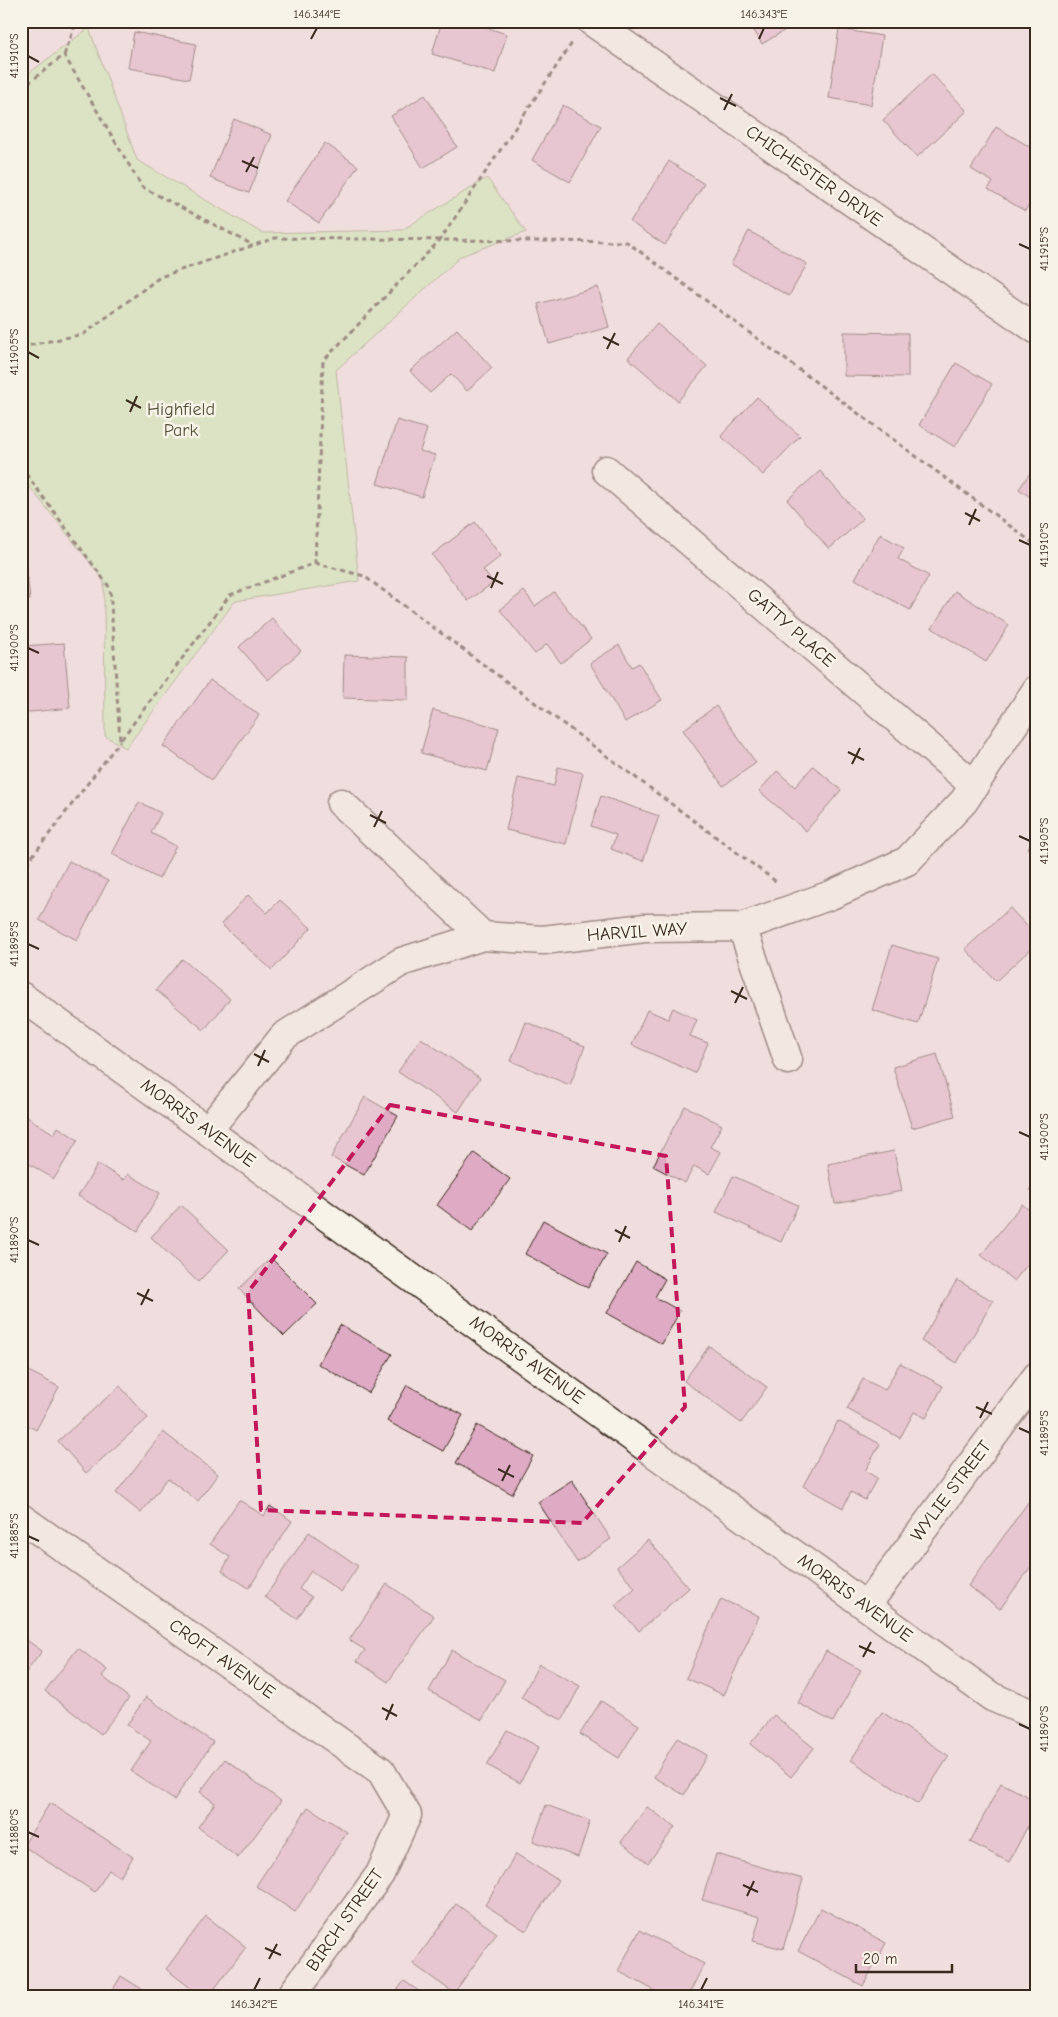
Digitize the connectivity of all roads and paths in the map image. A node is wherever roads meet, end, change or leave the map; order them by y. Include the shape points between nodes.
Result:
1 (77, 21) edge
2 (583, 29) edge
3 (64, 55) junction
4 (21, 89) edge
5 (440, 240) junction
6 (253, 245) junction
7 (1037, 330) edge
8 (21, 346) edge
9 (21, 467) edge
10 (606, 470) dead end
11 (1037, 546) edge
12 (315, 563) junction
13 (1037, 688) edge
14 (120, 741) junction
15 (975, 786) junction
16 (341, 803) dead end
17 (21, 871) edge
18 (807, 904) junction
19 (742, 927) junction
20 (482, 936) junction
21 (21, 996) edge
22 (788, 1060) dead end
23 (208, 1130) junction
24 (1037, 1376) edge
25 (21, 1518) edge
26 (866, 1606) junction
27 (1037, 1716) edge
28 (407, 1815) joint
29 (291, 1996) edge

1 - 3 path
2 - 5 path
2 - 7 street, CHICHESTER DRIVE
3 - 4 path
3 - 6 path via 142,187
5 - 6 path via 275,238
5 - 11 path via 627,242
5 - 12 path via 323,361
6 - 8 path via 160,277 84,334
9 - 14 path via 110,588
10 - 15 street, GATTY PLACE
12 - 14 path via 230,595
12 - 18 path via 364,576
13 - 15 street, HARVIL WAY
14 - 17 path
15 - 18 street, HARVIL WAY via 907,861
16 - 20 street
18 - 19 street, HARVIL WAY
19 - 20 street, HARVIL WAY via 645,928 543,940
19 - 22 street
20 - 23 street, HARVIL WAY via 401,962 284,1036
21 - 23 street, MORRIS AVENUE
23 - 26 street, MORRIS AVENUE
24 - 26 street, WYLIE STREET
25 - 28 street, CROFT AVENUE via 381,1771
26 - 27 street, MORRIS AVENUE via 992,1697
28 - 29 street, BIRCH STREET via 380,1874

